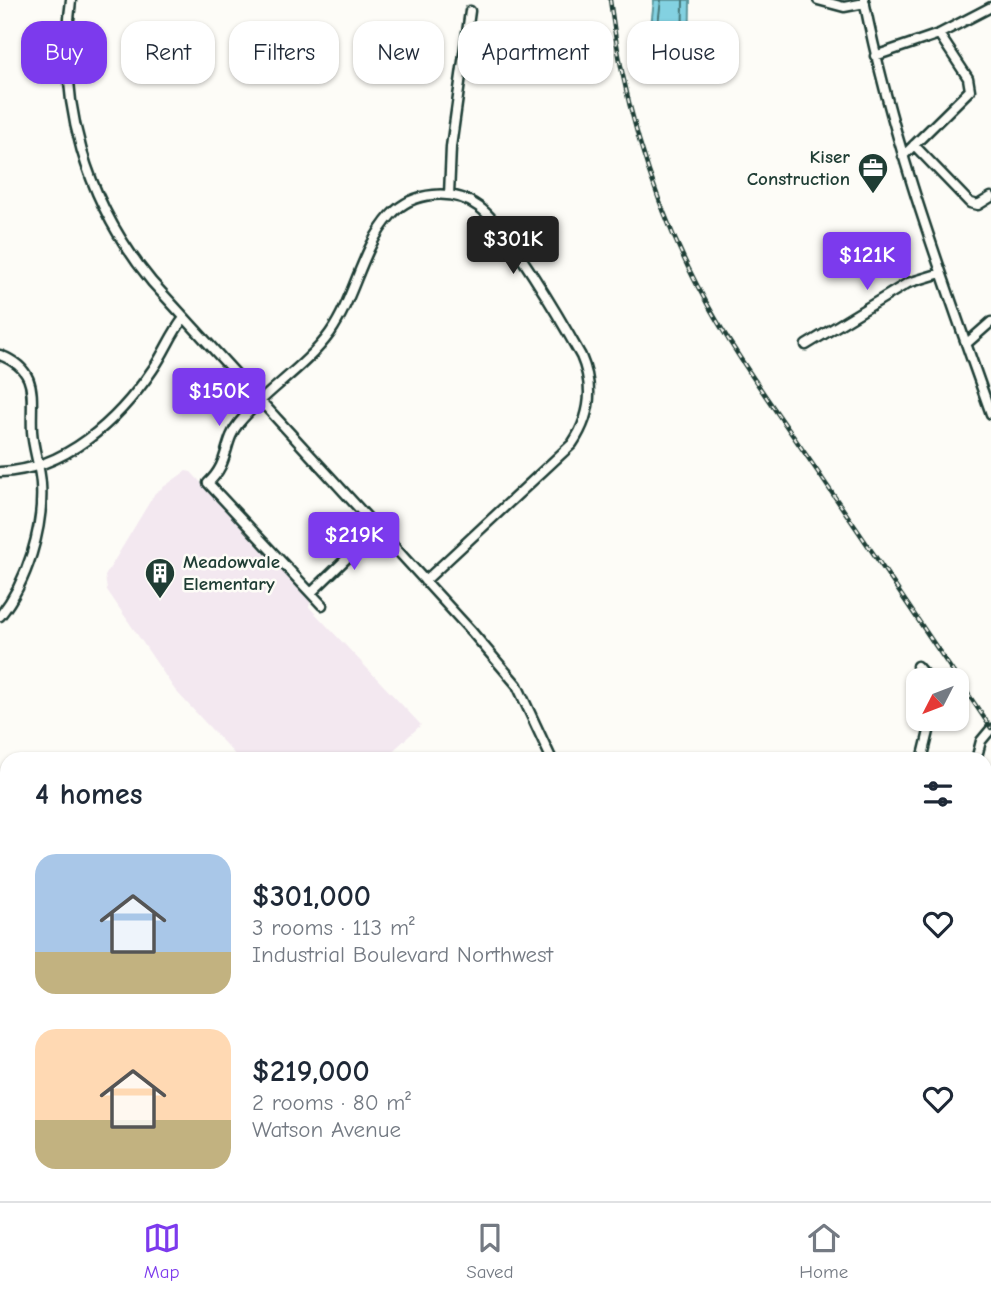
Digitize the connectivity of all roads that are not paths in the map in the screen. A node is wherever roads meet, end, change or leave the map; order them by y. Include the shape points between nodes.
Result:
1 (71, 0) edge
2 (818, 0) edge
3 (864, 1) edge
4 (991, 7) edge
5 (470, 11) dead end
6 (939, 34) junction
7 (875, 55) junction
8 (914, 145) junction
9 (903, 156) junction
10 (449, 195) junction
11 (991, 197) edge
12 (941, 274) junction
13 (184, 318) junction
14 (991, 322) edge
15 (966, 344) junction
16 (806, 345) dead end
17 (0, 355) edge
18 (262, 401) junction
19 (991, 414) edge
20 (39, 466) junction
21 (0, 471) edge
22 (377, 529) junction
23 (425, 581) junction
24 (311, 593) junction
25 (322, 605) dead end
26 (0, 616) edge
27 (991, 729) edge
28 (929, 732) edge
29 (548, 752) edge
30 (924, 752) edge
31 (978, 752) edge

1 - 13 street via 69,94 93,186 135,261
2 - 3 street via 844,6
3 - 7 street
4 - 6 street
5 - 10 street
6 - 7 street
6 - 8 street via 968,78 970,90
7 - 9 street
8 - 9 street
8 - 11 street via 970,203 978,205
9 - 12 street
10 - 18 street via 414,200 391,215 331,332
10 - 23 street via 477,205 500,230 581,356 590,395 583,425 572,444
12 - 15 street
12 - 16 street via 908,284
13 - 18 street
13 - 20 street via 134,396 78,447
14 - 15 street
15 - 19 street
17 - 20 street via 18,365 31,383
18 - 22 street
18 - 24 street via 237,425 225,464 208,483
20 - 21 street
20 - 26 street via 38,531 14,594
22 - 23 street
22 - 24 street
23 - 29 street via 517,685
24 - 25 street
27 - 31 street
28 - 30 street

